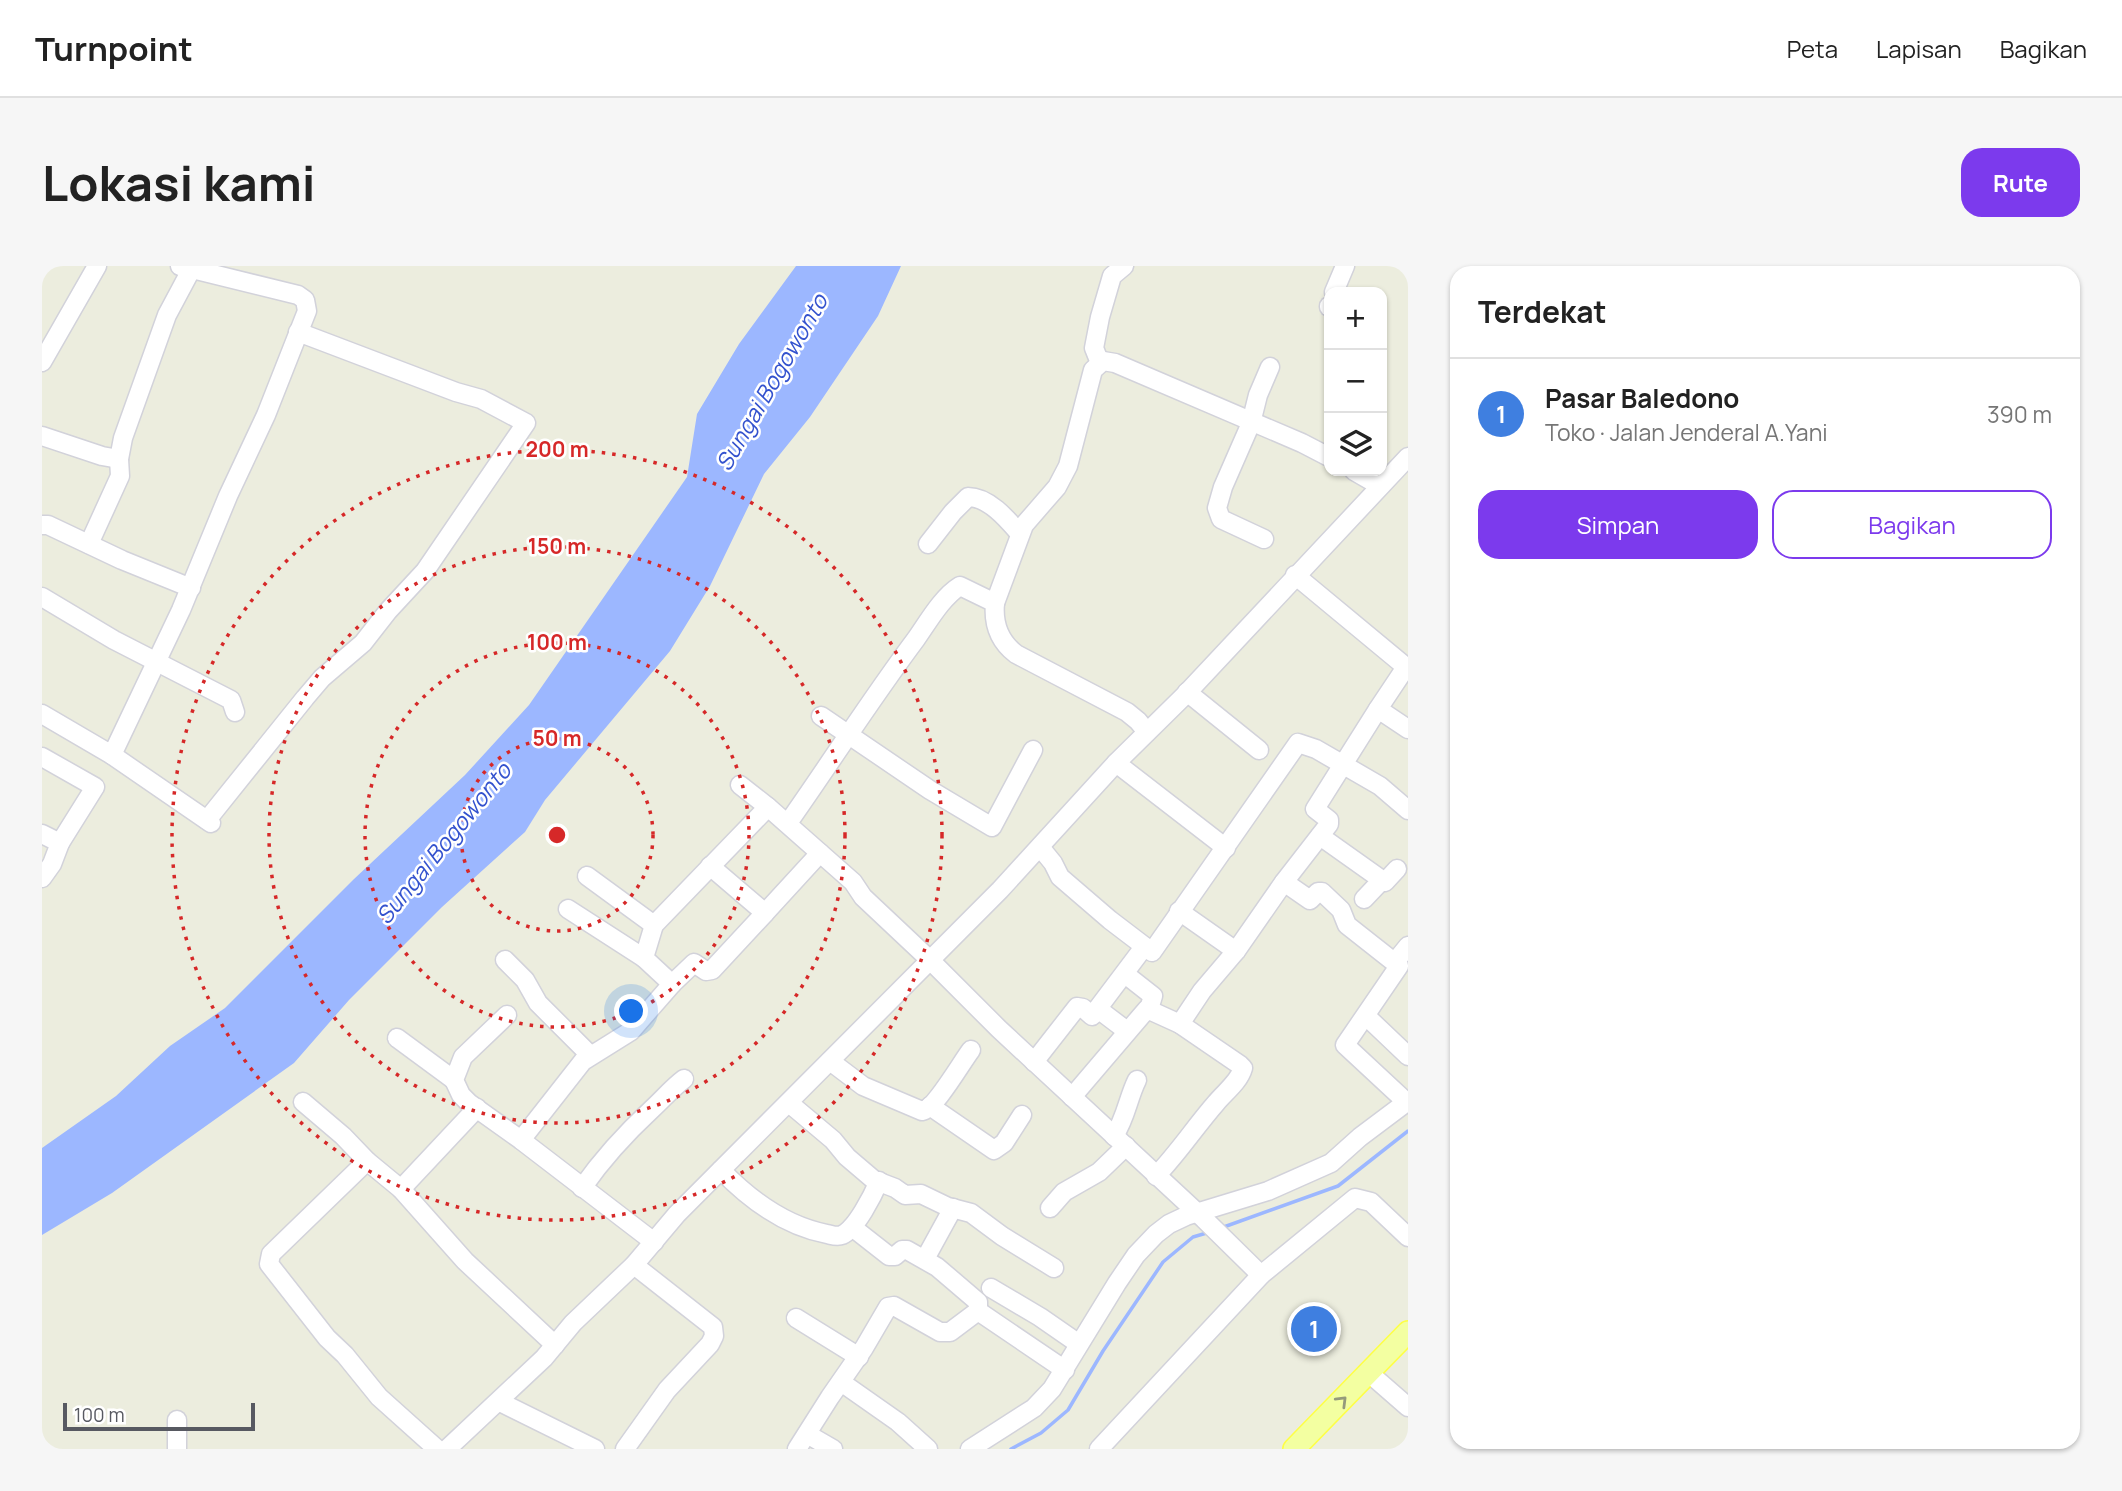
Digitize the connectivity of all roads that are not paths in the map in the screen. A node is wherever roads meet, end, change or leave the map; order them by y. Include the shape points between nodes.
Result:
1 (97, 266) edge
2 (1124, 266) edge
3 (1345, 266) edge
4 (186, 268) edge
5 (1336, 287) edge
6 (298, 332) junction
7 (44, 357) edge
8 (1100, 363) junction
9 (1270, 367) dead end
10 (1251, 423) junction
11 (42, 436) edge
12 (1324, 454) edge
13 (1408, 457) edge
14 (119, 458) junction
15 (1363, 476) edge
16 (1380, 486) junction
17 (42, 525) edge
18 (1020, 534) junction
19 (1264, 539) dead end
20 (89, 544) junction
21 (928, 544) dead end
22 (1295, 575) junction
23 (191, 588) junction
24 (42, 597) edge
25 (995, 603) junction
26 (157, 662) junction
27 (1187, 692) junction
28 (1378, 709) junction
29 (234, 712) dead end
30 (42, 713) edge
31 (821, 716) dead end
32 (1408, 729) edge
33 (1147, 732) junction
34 (849, 736) junction
35 (1033, 750) dead end
36 (1259, 750) dead end
37 (112, 755) junction
38 (42, 757) edge
39 (1116, 763) junction
40 (1343, 765) junction
41 (740, 785) dead end
42 (768, 807) junction
43 (1408, 810) edge
44 (788, 823) junction
45 (42, 834) edge
46 (1320, 836) junction
47 (60, 843) junction
48 (1040, 847) junction
49 (1226, 848) junction
50 (820, 853) junction
51 (710, 866) junction
52 (1397, 869) dead end
53 (587, 876) dead end
54 (42, 878) edge
55 (1382, 880) junction
56 (1284, 881) junction
57 (1364, 899) dead end
58 (568, 909) dead end
59 (1179, 911) junction
60 (765, 913) junction
61 (654, 925) junction
62 (1408, 946) edge
63 (1144, 947) junction
64 (1236, 951) junction
65 (644, 958) junction
66 (505, 960) dead end
67 (930, 960) junction
68 (1395, 962) junction
69 (1125, 974) junction
70 (671, 984) junction
71 (1098, 1009) junction
72 (1149, 1009) junction
73 (507, 1015) dead end
74 (1366, 1016) junction
75 (1180, 1024) junction
76 (1127, 1031) junction
77 (397, 1038) dead end
78 (971, 1050) dead end
79 (590, 1055) junction
80 (1408, 1056) edge
81 (830, 1061) junction
82 (1034, 1062) junction
83 (684, 1079) dead end
84 (454, 1080) junction
85 (1137, 1080) dead end
86 (1072, 1097) junction
87 (303, 1102) dead end
88 (1406, 1102) edge
89 (789, 1103) junction
90 (930, 1106) junction
91 (477, 1108) junction
92 (1022, 1115) dead end
93 (521, 1140) junction
94 (1120, 1141) junction
95 (367, 1161) junction
96 (721, 1170) junction
97 (1156, 1176) junction
98 (879, 1181) junction
99 (582, 1188) junction
100 (401, 1189) junction
101 (953, 1208) junction
102 (1050, 1208) dead end
103 (1200, 1216) junction
104 (852, 1227) junction
105 (1408, 1237) edge
106 (654, 1242) junction
107 (925, 1259) junction
108 (634, 1265) junction
109 (1054, 1268) dead end
110 (1261, 1275) junction
111 (991, 1288) dead end
112 (978, 1311) junction
113 (796, 1318) dead end
114 (1408, 1332) edge
115 (1079, 1344) junction
116 (555, 1345) junction
117 (859, 1357) junction
118 (1065, 1370) junction
119 (1369, 1373) junction
120 (841, 1382) junction
121 (500, 1402) junction
122 (1408, 1407) edge
123 (177, 1420) dead end
124 (802, 1441) edge
125 (177, 1449) edge
126 (437, 1449) edge
127 (447, 1449) edge
128 (595, 1449) edge
129 (625, 1449) edge
130 (833, 1449) edge
131 (928, 1449) edge
132 (970, 1449) edge
133 (1098, 1449) edge
134 (1294, 1449) edge

1 - 7 street
2 - 8 street via 1112,276 1100,317 1094,348
3 - 5 street
4 - 6 street via 298,295 307,305
4 - 14 street
6 - 23 street
6 - 37 street via 481,399 526,423 425,571 363,643 322,678 209,821
8 - 10 street via 1115,363
8 - 18 street via 1093,370 1068,466
9 - 10 street
10 - 12 street
10 - 19 street via 1217,508 1221,519
11 - 14 street
13 - 16 street
14 - 20 street via 120,476
15 - 16 street
16 - 22 street
17 - 20 street
18 - 21 street via 983,501 968,497
18 - 25 street
20 - 23 street
22 - 27 street
22 - 28 street via 1406,667
23 - 26 street
24 - 26 street
25 - 33 street via 995,623 1006,647 1126,712
25 - 34 street via 965,587 956,589 889,675
26 - 29 street via 231,700
26 - 37 street
27 - 33 street
27 - 36 street
28 - 32 street
28 - 40 street
30 - 37 street
31 - 34 street
33 - 39 street
34 - 35 street via 992,827 1013,770
34 - 44 street
38 - 47 street via 95,788
39 - 48 street
39 - 49 street
40 - 43 street via 1380,786
40 - 46 street via 1315,809 1330,823
40 - 49 street via 1298,743
41 - 42 street
42 - 44 street
42 - 51 street
44 - 50 street
45 - 47 street
46 - 55 street
46 - 56 street
47 - 54 street
48 - 63 street via 1060,877
48 - 67 street
49 - 59 street
50 - 60 street
50 - 67 street
51 - 60 street
51 - 61 street
52 - 55 street via 1385,883
53 - 61 street
55 - 57 street
56 - 64 street
56 - 68 street via 1310,900 1322,892 1341,911 1347,925
58 - 65 street
59 - 63 street via 1154,951
59 - 64 street
60 - 70 street via 712,970 694,962
61 - 65 street
62 - 68 street
63 - 69 street
64 - 75 street
65 - 70 street
66 - 79 street via 525,980 538,1003
67 - 81 street
67 - 82 street
68 - 74 street via 1399,966
69 - 71 street
69 - 72 street via 1153,996
70 - 79 street via 631,1031
71 - 76 street
71 - 82 street via 1092,1016 1077,1007
72 - 75 street
72 - 76 street
73 - 84 street via 463,1057
74 - 80 street
74 - 88 street via 1345,1045
75 - 97 street via 1243,1068 1180,1152
76 - 86 street
77 - 84 street
78 - 90 street
79 - 93 street
81 - 89 street
81 - 90 street via 863,1086 922,1111
82 - 86 street
83 - 99 street via 604,1156
84 - 91 street via 461,1095
85 - 94 street
86 - 94 street
87 - 95 street
88 - 103 street via 1331,1163
89 - 96 street
89 - 98 street
90 - 92 street via 994,1150
91 - 93 street
91 - 100 street
93 - 99 street
94 - 97 street
94 - 102 street via 1099,1172 1064,1192
95 - 100 street
95 - 126 street via 271,1254 269,1264 379,1397
96 - 104 street via 785,1221 838,1236
96 - 106 street
97 - 103 street
98 - 101 street via 905,1195 921,1194
98 - 104 street
99 - 106 street
100 - 116 street via 465,1261
101 - 107 street
101 - 109 street via 971,1213
103 - 110 street
103 - 115 street via 1169,1224 1136,1255
104 - 107 street via 889,1256 904,1249
105 - 110 street via 1367,1199 1355,1198
106 - 108 street
107 - 112 street via 978,1302
108 - 116 street
108 - 129 street via 713,1327 715,1336 667,1390
110 - 133 street
111 - 115 street
112 - 117 street via 950,1332 940,1332 894,1306 888,1307
112 - 118 street
113 - 117 street
114 - 119 main road
115 - 118 street
116 - 121 street
117 - 120 street
118 - 132 street via 1034,1408
119 - 122 street
134 -> 119 main road
120 - 124 street
120 - 131 street
121 - 127 street
121 - 128 street
123 - 125 street
124 - 130 street

